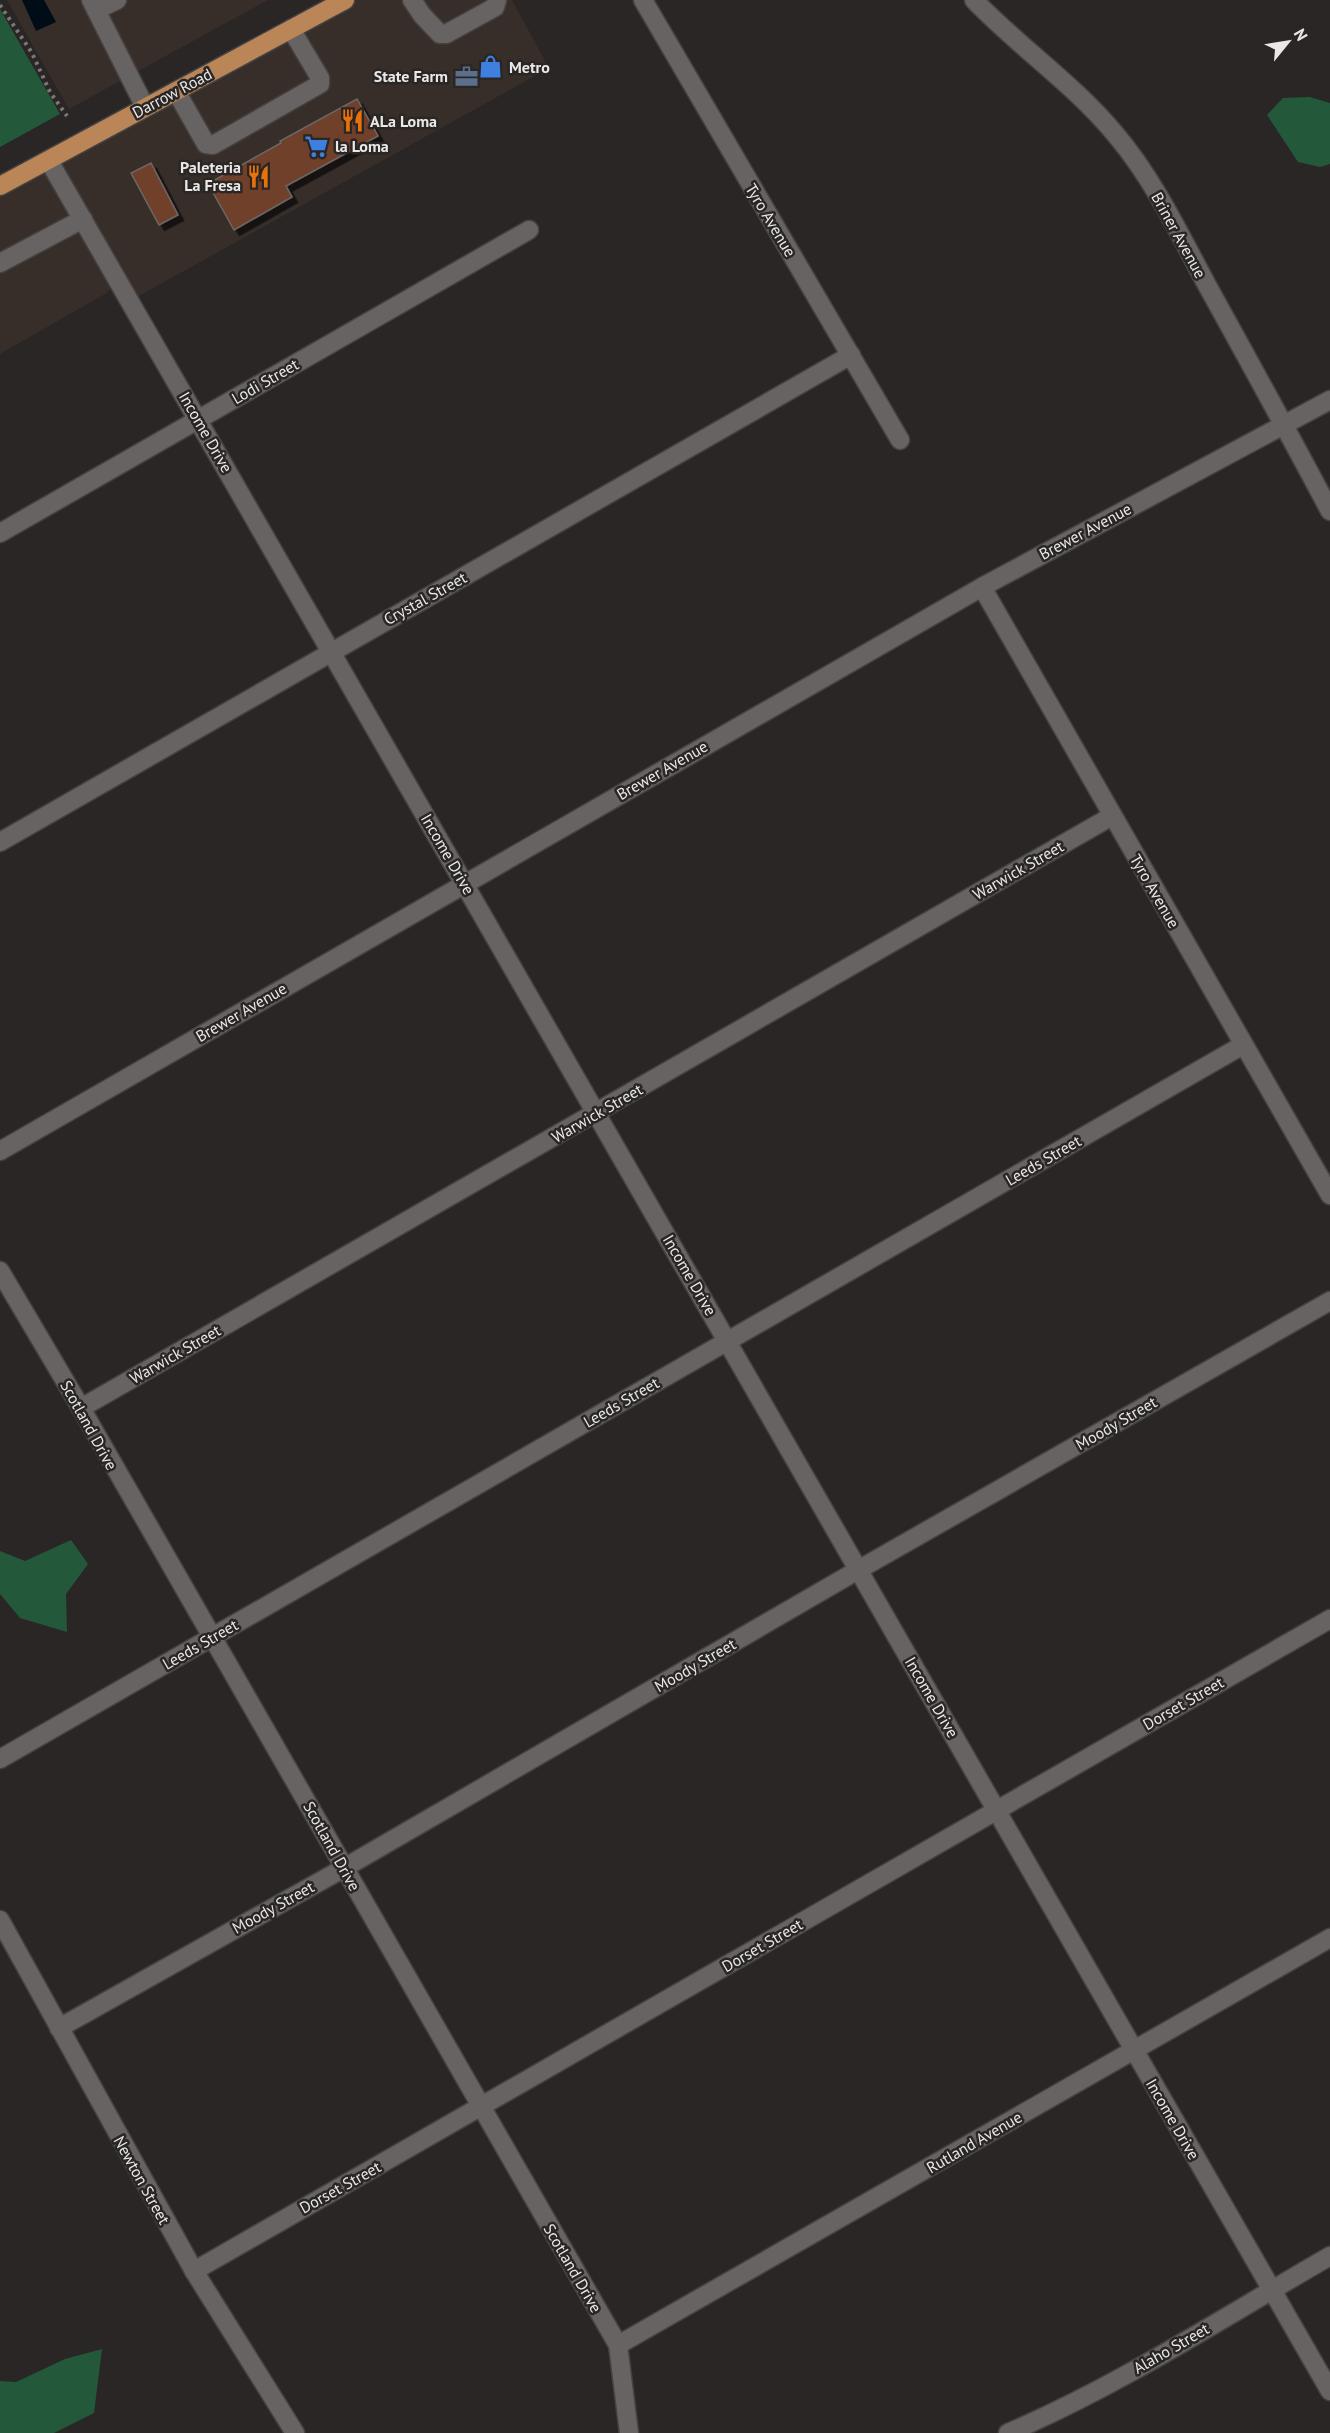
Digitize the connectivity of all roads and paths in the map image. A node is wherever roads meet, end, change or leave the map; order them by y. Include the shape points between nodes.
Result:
1 (117, 0) edge
2 (345, 0) edge
3 (412, 0) edge
4 (497, 0) edge
5 (643, 0) edge
6 (974, 0) edge
7 (0, 5) edge
8 (93, 5) edge
9 (291, 29) junction
10 (176, 91) junction
11 (145, 107) junction
12 (68, 117) dead end
13 (49, 161) junction
14 (0, 186) edge
15 (83, 219) junction
16 (529, 230) dead end
17 (0, 263) edge
18 (851, 355) junction
19 (1330, 400) edge
20 (198, 419) junction
21 (1283, 424) junction
22 (900, 440) dead end
23 (1330, 511) edge
24 (0, 533) edge
25 (982, 587) junction
26 (331, 651) junction
27 (1112, 816) junction
28 (0, 842) edge
29 (465, 882) junction
30 (1243, 1045) junction
31 (596, 1113) junction
32 (0, 1151) edge
33 (1330, 1195) edge
34 (0, 1271) edge
35 (1330, 1301) edge
36 (727, 1341) junction
37 (81, 1408) junction
38 (858, 1570) junction
39 (1330, 1619) edge
40 (212, 1638) junction
41 (0, 1759) edge
42 (997, 1810) junction
43 (344, 1868) junction
44 (0, 1920) edge
45 (1330, 1938) edge
46 (59, 2028) junction
47 (1132, 2049) junction
48 (481, 2107) junction
49 (1330, 2256) edge
50 (194, 2271) junction
51 (1272, 2290) junction
52 (618, 2345) junction
53 (1330, 2391) edge
54 (296, 2433) edge
55 (629, 2433) edge
56 (1008, 2433) edge

1 - 8 street
2 - 9 main road, Darrow Road
3 - 4 street via 440,34 446,34 495,7
5 - 18 street, Tyro Avenue
6 - 21 street, Briner Avenue via 1074,91 1133,158 1172,221
7 - 12 path
8 - 11 street
9 - 10 main road, Darrow Road
9 - 10 street via 320,84 213,145 206,144
10 - 11 main road, Darrow Road
11 - 13 main road, Darrow Road
13 - 14 main road, Darrow Road
13 - 15 street, Income Drive
15 - 17 street
15 - 20 street, Income Drive
16 - 20 street, Lodi Street
18 - 22 street, Tyro Avenue
18 - 26 street, Crystal Street
19 - 21 street, Brewer Avenue
20 - 24 street, Lodi Street
20 - 26 street, Income Drive
21 - 23 street, Briner Avenue
21 - 25 street, Brewer Avenue
25 - 27 street, Tyro Avenue
25 - 29 street, Brewer Avenue
26 - 28 street, Crystal Street
26 - 29 street, Income Drive
27 - 30 street, Tyro Avenue
27 - 31 street, Warwick Street
29 - 31 street, Income Drive
29 - 32 street, Brewer Avenue
30 - 33 street, Tyro Avenue
30 - 36 street, Leeds Street
31 - 36 street, Income Drive
31 - 37 street, Warwick Street
34 - 37 street, Scotland Drive
35 - 38 street, Moody Street
36 - 38 street, Income Drive
36 - 40 street, Leeds Street
37 - 40 street, Scotland Drive
38 - 42 street, Income Drive
38 - 43 street, Moody Street
39 - 42 street, Dorset Street
40 - 41 street, Leeds Street
40 - 43 street, Scotland Drive
42 - 47 street, Income Drive
42 - 48 street, Dorset Street
43 - 46 street, Moody Street
43 - 48 street, Scotland Drive
44 - 46 street, Newton Street
45 - 47 street, Rutland Avenue
46 - 50 street, Newton Street
47 - 51 street, Income Drive
47 - 52 street, Rutland Avenue
48 - 50 street, Dorset Street
48 - 52 street, Scotland Drive
49 - 51 street, Alaho Street
50 - 54 street, Newton Street
51 - 53 street, Income Drive
51 - 56 street, Alaho Street via 1110,2383
52 - 55 street, Scotland Drive

